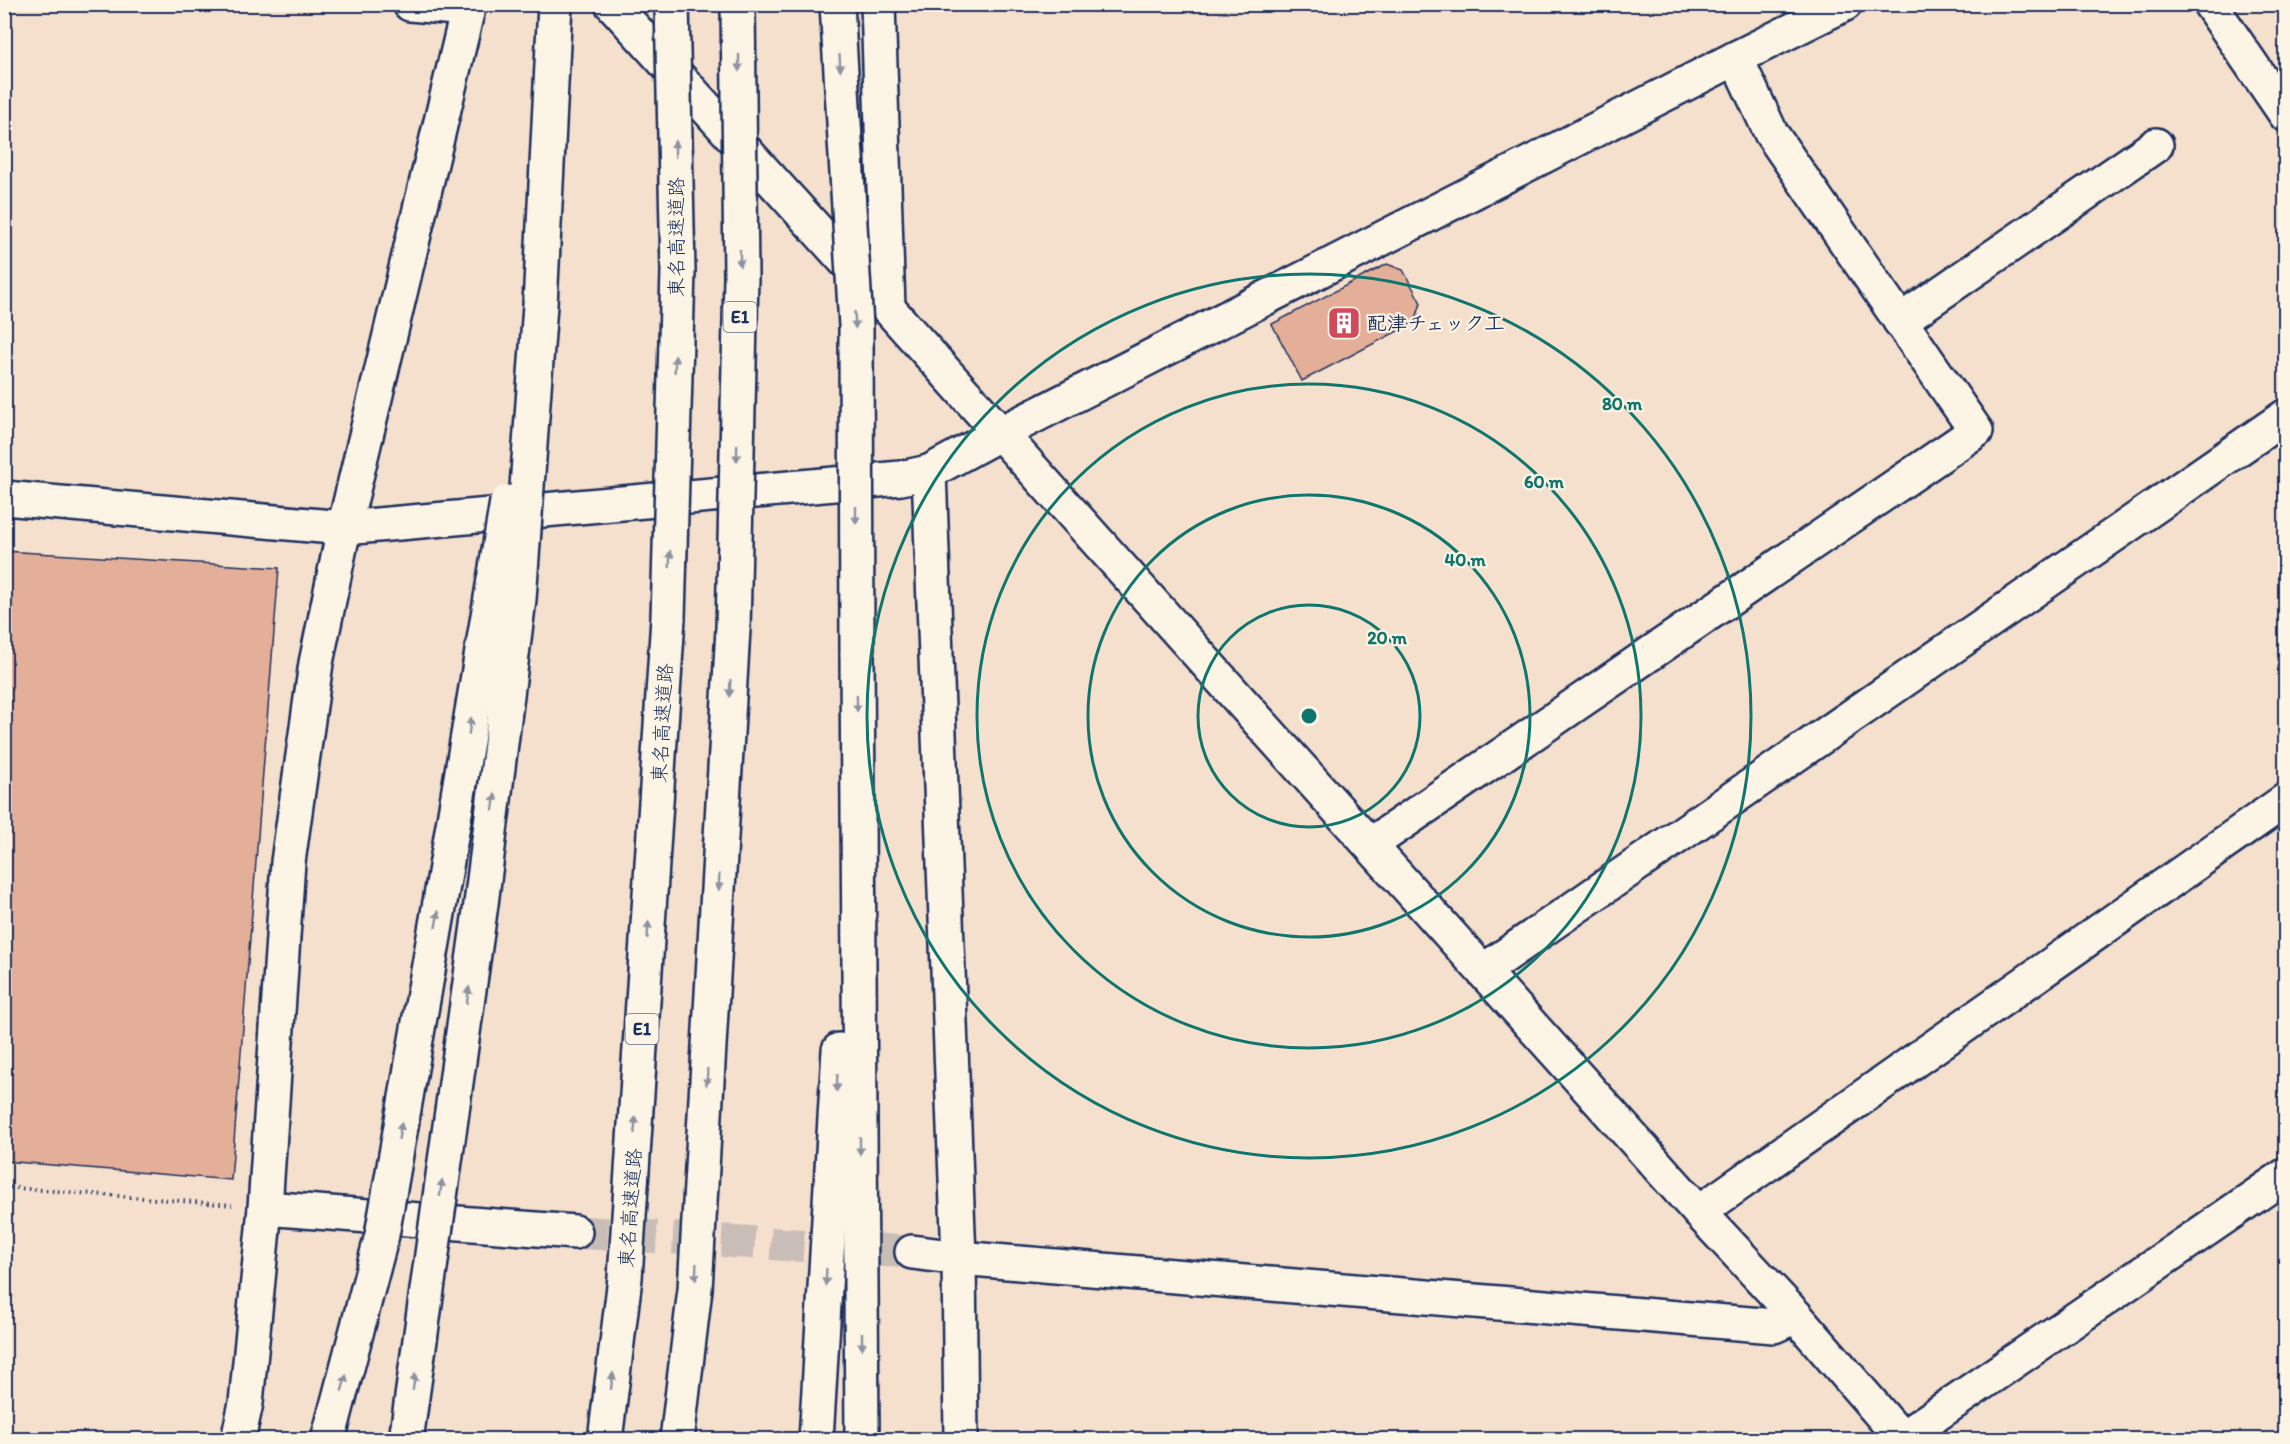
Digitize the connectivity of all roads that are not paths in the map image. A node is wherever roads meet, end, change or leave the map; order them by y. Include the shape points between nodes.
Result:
1 (410, 4) edge
2 (555, 4) edge
3 (612, 4) edge
4 (672, 4) edge
5 (738, 4) edge
6 (837, 4) edge
7 (878, 4) edge
8 (1845, 4) edge
9 (2210, 4) edge
10 (468, 7) edge
11 (1736, 58) junction
12 (2286, 115) edge
13 (2156, 145) dead end
14 (540, 305) junction
15 (888, 308) junction
16 (1900, 321) junction
17 (2286, 416) edge
18 (999, 434) junction
19 (928, 472) junction
20 (4, 498) edge
21 (344, 528) junction
22 (858, 752) junction
23 (2286, 800) edge
24 (1370, 845) junction
25 (1483, 971) junction
26 (2286, 1174) edge
27 (265, 1208) junction
28 (1699, 1212) junction
29 (575, 1232) tunnel mouth
30 (912, 1252) tunnel mouth
31 (959, 1258) junction
32 (1796, 1316) junction
33 (1903, 1439) edge
34 (238, 1440) edge
35 (328, 1440) edge
36 (406, 1440) edge
37 (605, 1440) edge
38 (677, 1440) edge
39 (816, 1440) edge
40 (862, 1440) edge
41 (961, 1440) edge

1 - 10 main road
2 - 14 main road, bridge
3 - 15 main road
37 -> 4 main road, 東名高速道路 / E1, bridge via 625,1278 668,618 678,271
5 -> 38 main road, E1, bridge via 741,277 733,629 694,1289
6 -> 22 main road, bridge via 856,326
7 - 15 main road
8 - 11 main road
9 - 12 main road
10 - 21 main road
11 - 16 main road via 1771,133
11 - 18 main road
13 - 16 main road
35 -> 14 main road, bridge via 382,1235
36 -> 14 main road, bridge via 518,611
15 - 18 main road
16 - 24 main road via 1976,431
17 - 25 main road
18 - 19 main road
18 - 24 main road
19 - 21 main road via 901,478
19 - 31 main road
20 - 21 main road
21 - 27 main road via 316,663 288,862
22 -> 39 main road
22 -> 40 main road
23 - 28 main road
24 - 25 main road
25 - 28 main road
26 - 33 main road
27 - 29 main road
27 - 34 main road via 246,1403
28 - 32 main road
30 - 31 main road
31 - 32 main road via 1774,1326
31 - 41 main road
32 - 33 main road

